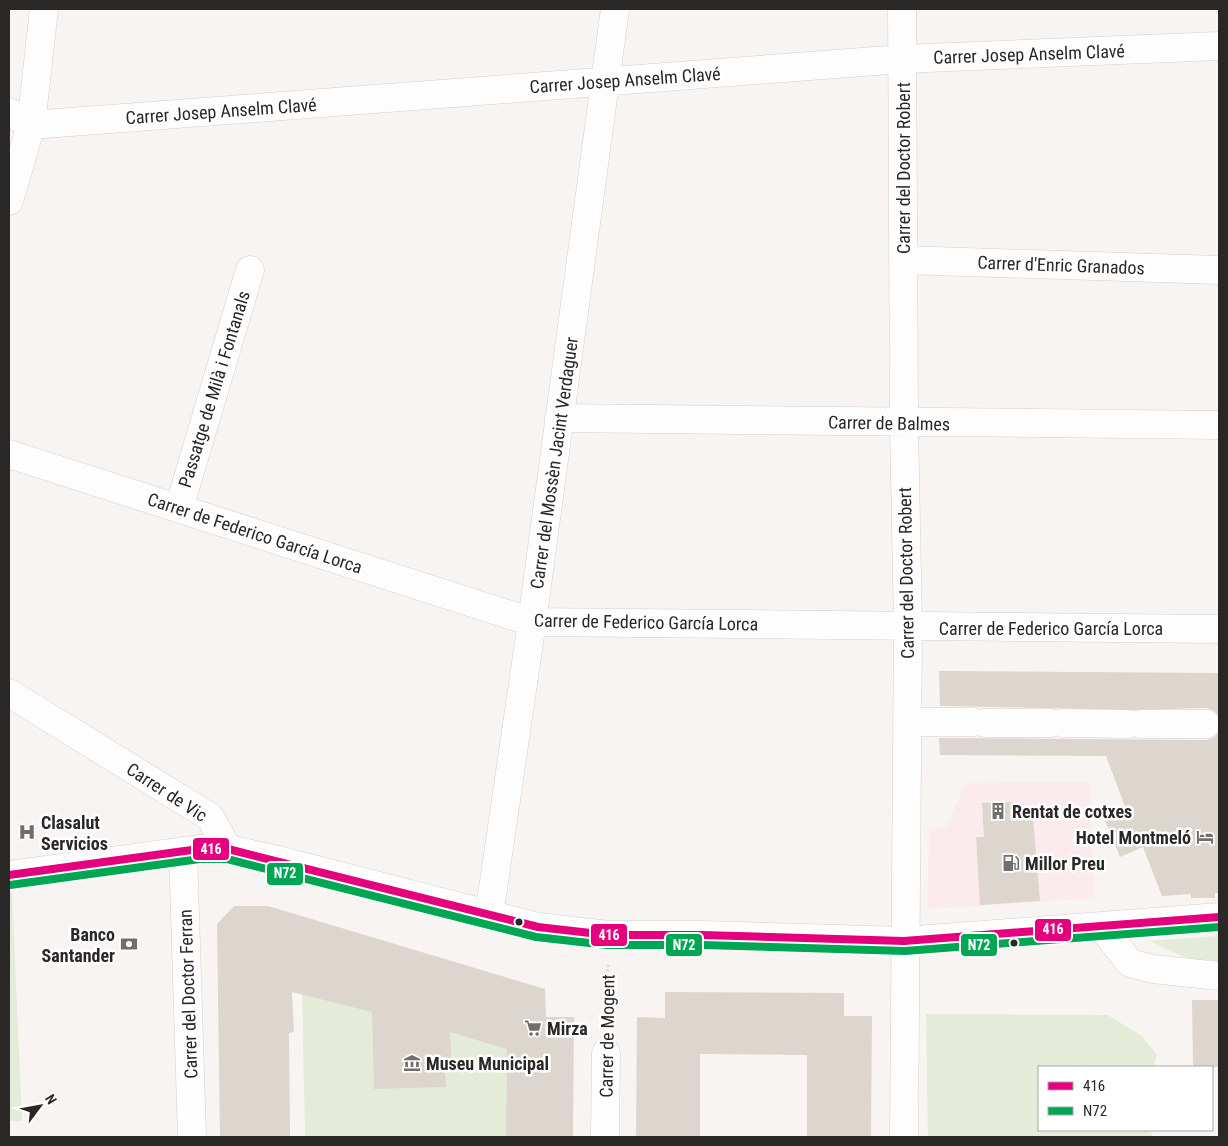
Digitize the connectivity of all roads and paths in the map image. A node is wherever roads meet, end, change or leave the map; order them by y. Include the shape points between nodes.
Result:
1 (44, 9) edge
2 (615, 9) edge
3 (902, 9) edge
4 (1219, 46) edge
5 (902, 60) junction
6 (605, 82) junction
7 (20, 119) edge
8 (9, 200) edge
9 (904, 260) junction
10 (250, 270) dead end
11 (1219, 270) edge
12 (559, 418) junction
13 (904, 423) junction
14 (1219, 425) edge
15 (9, 454) edge
16 (179, 508) junction
17 (532, 622) junction
18 (908, 627) junction
19 (1219, 629) edge
20 (9, 693) edge
21 (907, 722) junction
22 (1206, 724) dead end
23 (228, 849) junction
24 (183, 851) junction
25 (9, 875) edge
26 (489, 916) junction
27 (1219, 918) edge
28 (1101, 926) junction
29 (608, 935) junction
30 (904, 941) junction
31 (1219, 976) edge
32 (606, 1053) joint
33 (192, 1137) edge
34 (605, 1137) edge
35 (904, 1137) edge

1 - 7 street
2 - 6 street, Carrer del Mossèn Jacint Verdaguer
3 - 5 street, Carrer del Doctor Robert
4 - 5 street, Carrer Josep Anselm Clavé
5 - 6 street, Carrer Josep Anselm Clavé
5 - 9 street, Carrer del Doctor Robert
6 - 7 street, Carrer Josep Anselm Clavé
6 - 12 street, Carrer del Mossèn Jacint Verdaguer
7 - 8 street
9 - 11 street, Carrer d'Enric Granados
9 - 13 street, Carrer del Doctor Robert
10 - 16 street, Passatge de Milà i Fontanals
12 - 13 street, Carrer de Balmes
12 - 17 street, Carrer del Mossèn Jacint Verdaguer
13 - 14 street, Carrer de Balmes
13 - 18 street, Carrer del Doctor Robert
15 - 16 street, Carrer de Federico García Lorca
16 - 17 street, Carrer de Federico García Lorca
17 - 18 street, Carrer de Federico García Lorca
17 - 26 street, Carrer del Mossèn Jacint Verdaguer
18 - 19 street, Carrer de Federico García Lorca
18 - 21 street, Carrer del Doctor Robert
20 - 23 street, Carrer de Vic via 210,817
21 - 22 street
21 - 30 street, Carrer del Doctor Robert
23 - 24 street
23 - 26 street
24 - 25 street
24 - 33 street, Carrer del Doctor Ferran
26 - 29 street via 538,927
27 - 28 street
28 - 30 street
28 - 31 street via 1130,963 1153,969
29 - 30 street
29 - 32 path, Carrer de Mogent
30 - 35 street, Carrer del Doctor Robert
32 - 34 street, Carrer de Mogent

